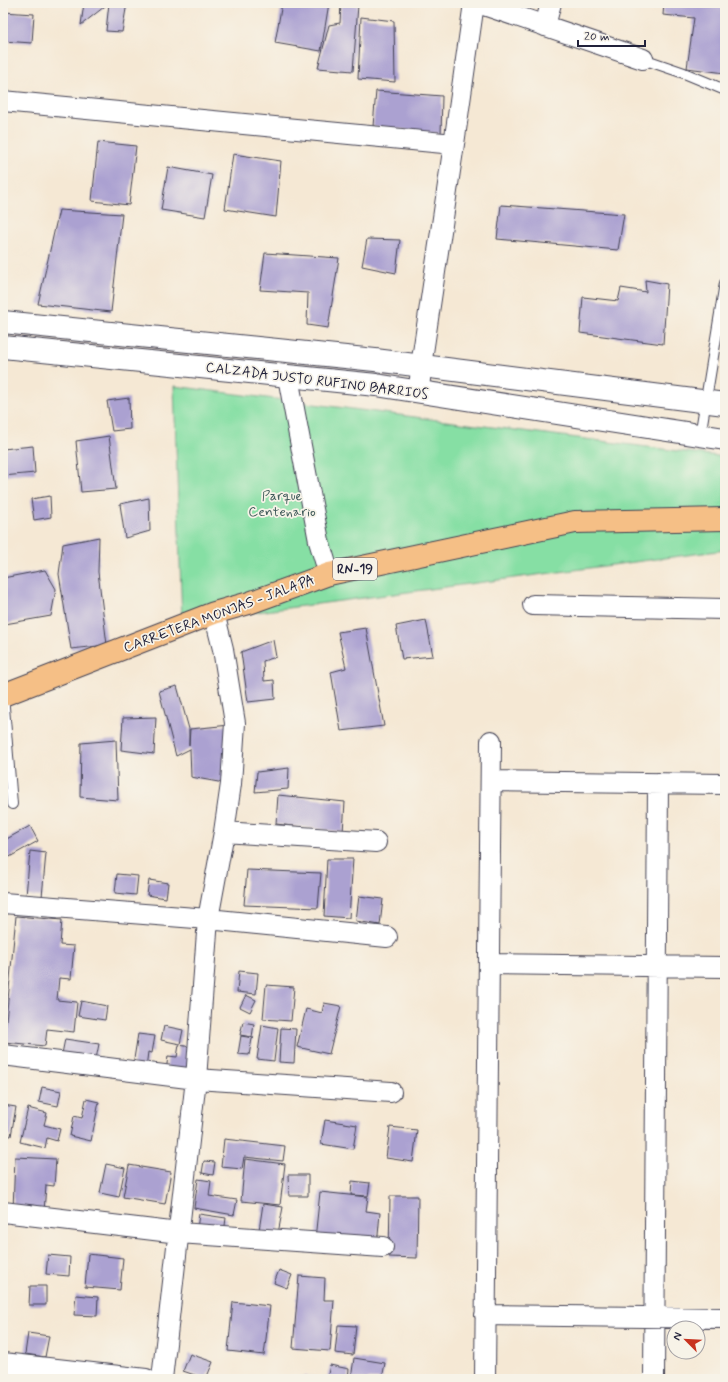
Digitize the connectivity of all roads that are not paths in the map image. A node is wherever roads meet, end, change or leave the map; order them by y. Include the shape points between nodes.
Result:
1 (474, 3) edge
2 (478, 3) edge
3 (551, 3) edge
4 (545, 26) junction
5 (643, 58) joint
6 (725, 90) edge
7 (3, 101) edge
8 (454, 144) junction
9 (725, 283) edge
10 (3, 322) edge
11 (721, 334) edge
12 (3, 347) edge
13 (421, 366) junction
14 (288, 377) junction
15 (419, 392) junction
16 (716, 403) edge
17 (700, 436) junction
18 (725, 439) edge
19 (725, 519) edge
20 (329, 574) junction
21 (533, 605) dead end
22 (725, 610) edge
23 (214, 613) junction
24 (3, 695) edge
25 (491, 741) dead end
26 (491, 781) junction
27 (658, 783) junction
28 (725, 784) edge
29 (12, 804) dead end
30 (224, 832) junction
31 (376, 842) dead end
32 (3, 902) edge
33 (208, 919) junction
34 (387, 937) dead end
35 (489, 964) junction
36 (657, 966) junction
37 (725, 968) edge
38 (3, 1055) edge
39 (196, 1079) junction
40 (391, 1092) dead end
41 (3, 1212) edge
42 (179, 1233) junction
43 (383, 1247) dead end
44 (485, 1315) junction
45 (655, 1317) junction
46 (725, 1318) edge
47 (3, 1363) edge
48 (146, 1379) edge
49 (162, 1379) edge
50 (485, 1379) edge
51 (654, 1379) edge

1 - 8 street
2 - 4 street
3 - 4 street
4 - 5 street
5 - 6 lane
7 - 8 street
8 - 13 street
9 - 11 lane
10 - 13 street, CALZADA JUSTO RUFINO BARRIOS
11 - 16 lane via 712,357
12 - 14 street, CALZADA JUSTO RUFINO BARRIOS
13 - 15 street
13 - 16 street, CALZADA JUSTO RUFINO BARRIOS
14 - 15 street, CALZADA JUSTO RUFINO BARRIOS via 376,385
14 - 20 street via 319,541
15 - 17 street, CALZADA JUSTO RUFINO BARRIOS
16 - 17 lane
17 - 18 street, CALZADA JUSTO RUFINO BARRIOS
19 - 20 main road, CARRETERA MONJAS - JALAPA / RN-19 via 575,522
20 - 23 main road, CARRETERA MONJAS - JALAPA / RN-19
21 - 22 street
23 - 24 main road, CARRETERA MONJAS - JALAPA / RN-19
23 - 30 street via 223,649 235,723 231,784
24 - 29 lane
25 - 26 street
26 - 27 street
26 - 35 street
27 - 28 street
27 - 36 street
30 - 31 street
30 - 33 street
32 - 33 street
33 - 34 street
33 - 39 street
35 - 36 street
35 - 44 street
36 - 37 street
36 - 45 street
38 - 39 street
39 - 40 street
39 - 42 street
41 - 42 street
42 - 43 street
42 - 49 street
44 - 45 street
44 - 50 street
45 - 46 street
45 - 51 street
47 - 48 street

